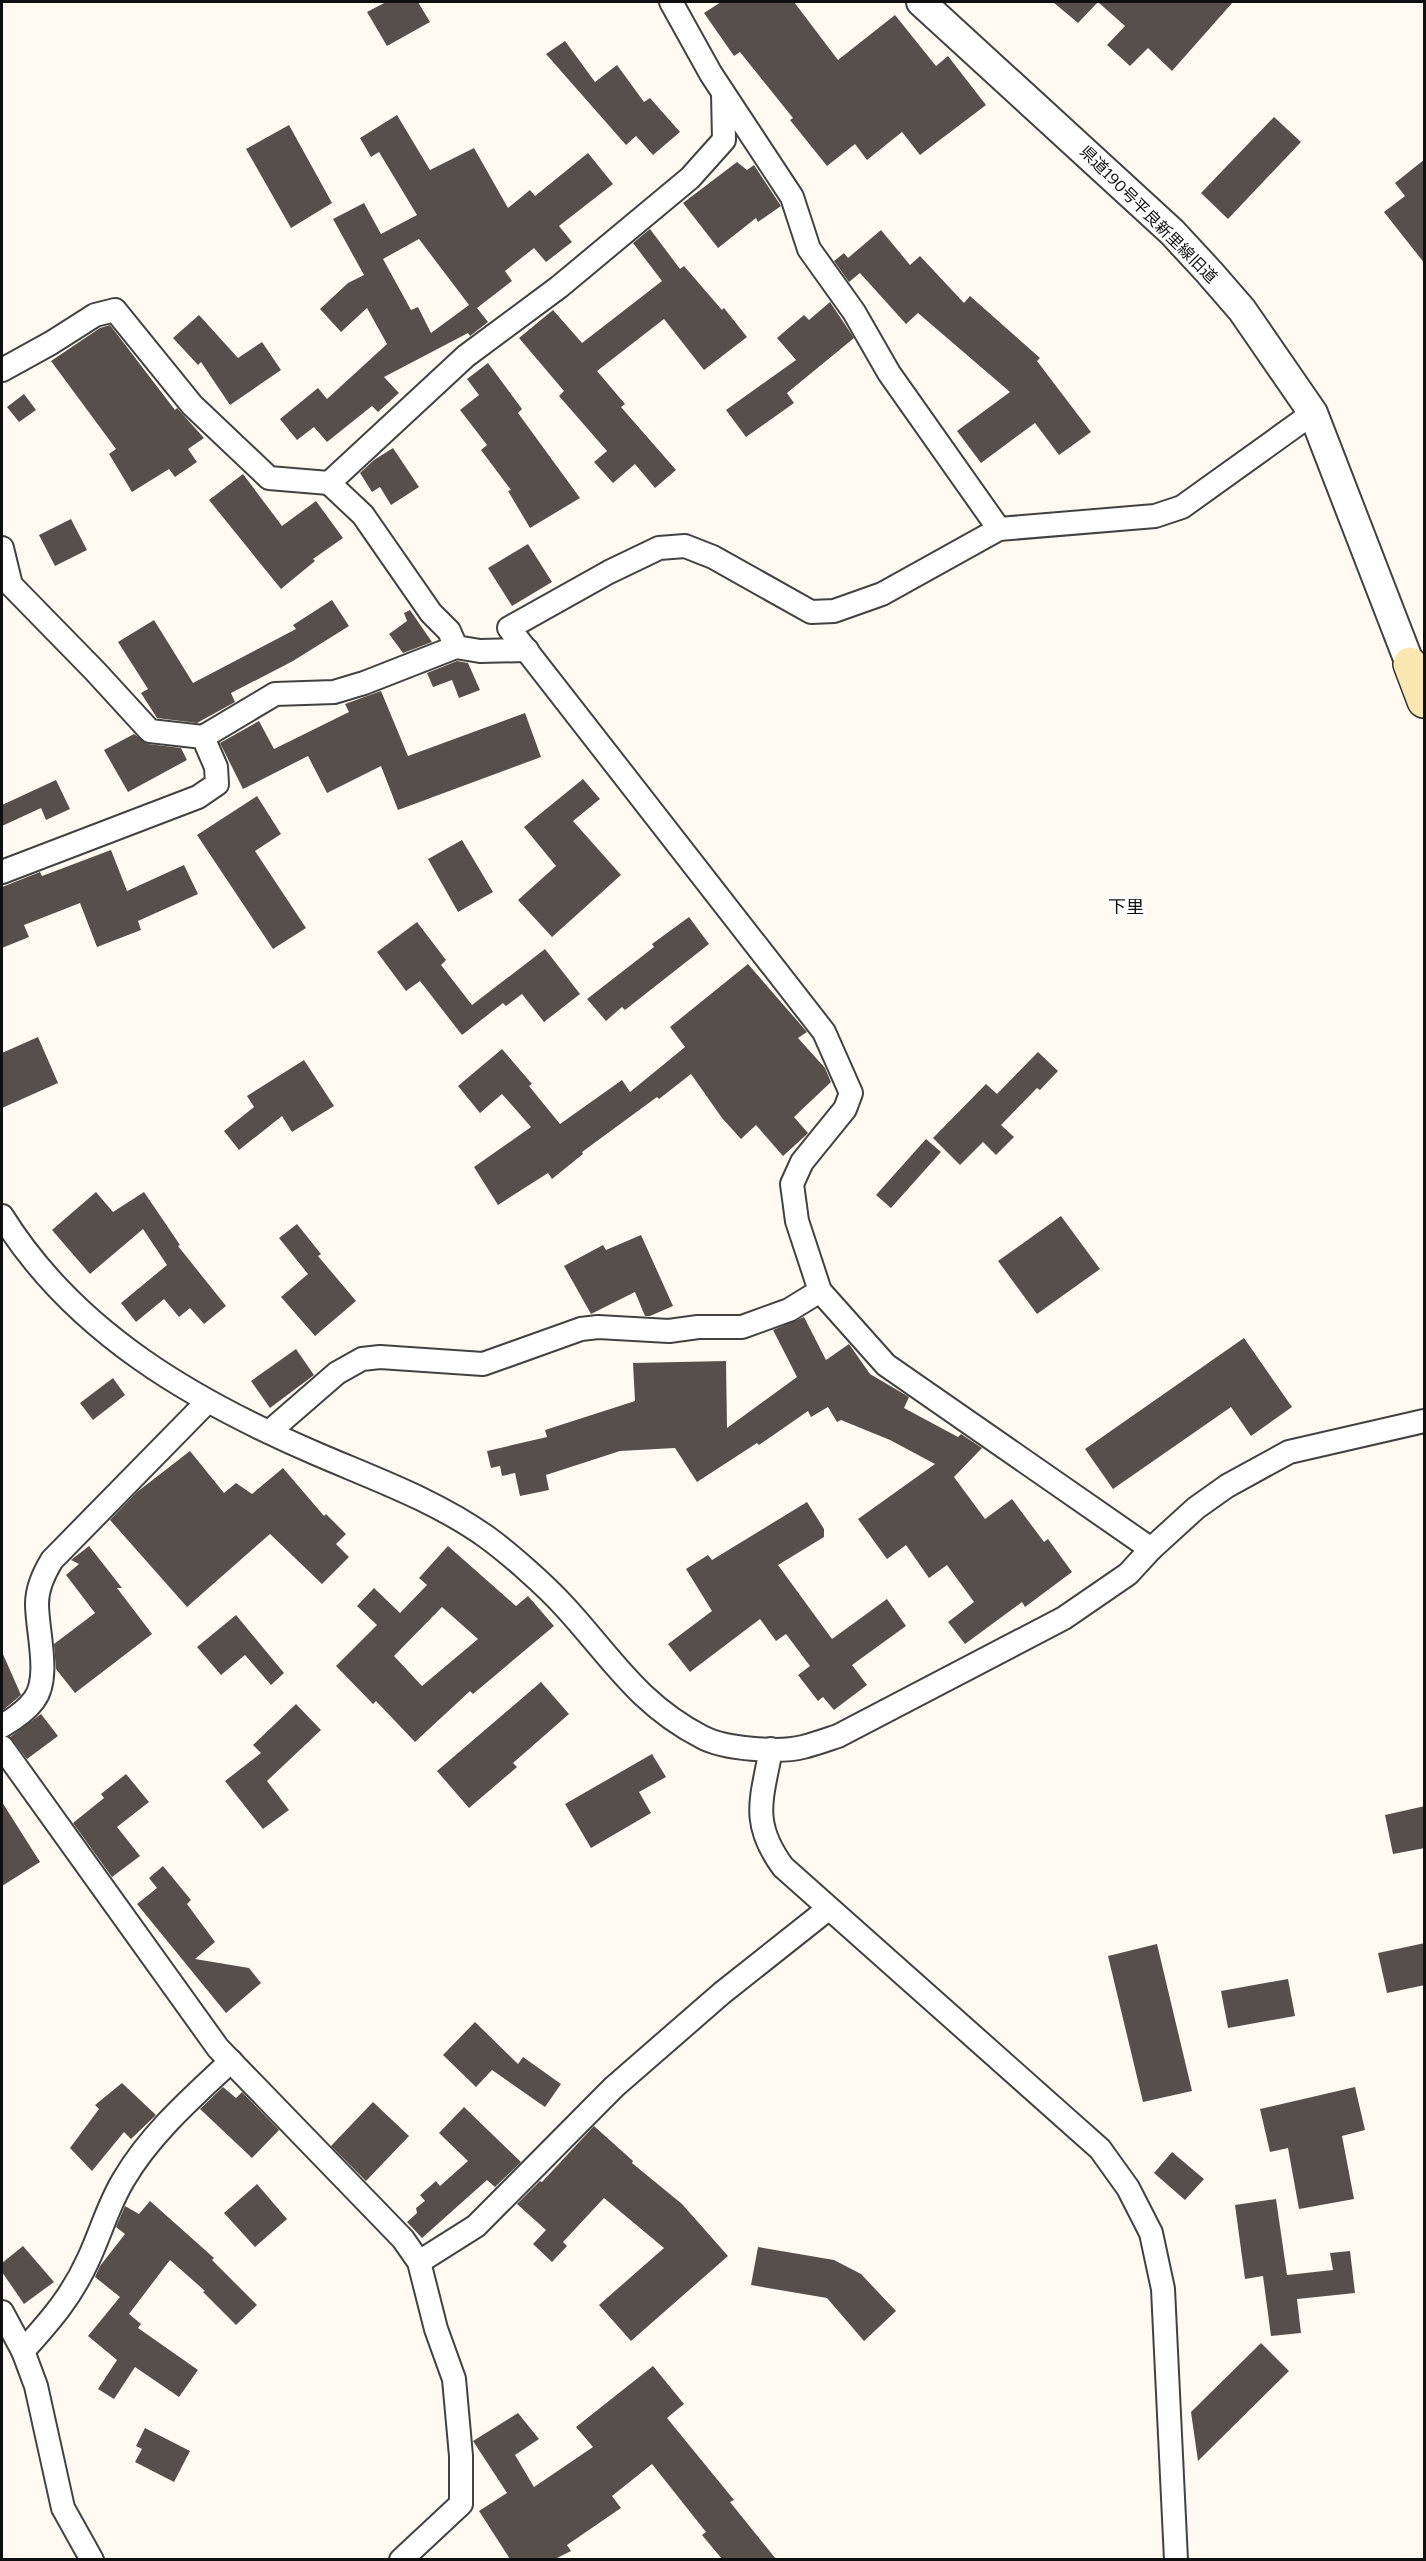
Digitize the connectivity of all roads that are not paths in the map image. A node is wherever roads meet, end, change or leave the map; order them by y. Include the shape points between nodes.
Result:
1 (672, 2) edge
2 (928, 4) edge
3 (723, 93) junction
4 (2, 370) edge
5 (1313, 413) junction
6 (329, 483) junction
7 (999, 529) junction
8 (2, 548) edge
9 (456, 647) junction
10 (527, 650) junction
11 (1410, 663) joint
12 (1425, 701) edge
13 (203, 737) junction
14 (2, 872) edge
15 (4, 1226) edge
16 (820, 1291) junction
17 (207, 1402) junction
18 (1425, 1421) edge
19 (268, 1432) junction
20 (1151, 1549) junction
21 (2, 1726) edge
22 (2, 1747) edge
23 (771, 1749) junction
24 (828, 1909) junction
25 (231, 2061) junction
26 (419, 2262) junction
27 (2, 2312) edge
28 (23, 2351) junction
29 (92, 2559) edge
30 (401, 2559) edge
31 (1176, 2559) edge

1 - 3 street
2 - 5 street, 県道190号平良新里線旧道 via 1172,232 1242,310
3 - 6 street via 724,140 690,178 559,286 466,356
3 - 7 street via 792,197 809,249 854,312 889,373
4 - 6 street via 95,315 115,310 192,405 269,478
5 - 7 street via 1182,507 1155,516
5 - 11 street, 県道190号平良新里線旧道
6 - 9 street via 363,515 431,613 449,631
7 - 10 street via 882,594 834,611 811,612 713,557 685,546 659,549 509,628
8 - 13 street via 11,585 150,731
9 - 10 street
9 - 13 street via 333,692 275,694
10 - 16 street via 824,1032 845,1077 851,1093 845,1108 802,1162 792,1184 797,1221
11 - 12 main road
13 - 14 street via 216,767 217,784 198,797
15 - 17 street via 49,1281 113,1340
16 - 19 street via 789,1310 742,1328 581,1329 483,1364 362,1359 337,1373
16 - 20 street via 886,1365
17 - 19 street
17 - 21 street via 52,1560 44,1573 37,1601 43,1679 36,1699
18 - 20 street via 1289,1452 1227,1486
19 - 23 street via 391,1485 468,1524 564,1606 629,1683 651,1703 704,1739
20 - 23 street via 1128,1574 1096,1597 984,1661 838,1736 801,1748
22 - 25 street
23 - 24 street via 760,1821 769,1848 783,1867
24 - 26 street via 722,1993 614,2087 476,2226
24 - 31 street via 1100,2150 1128,2188 1151,2233 1163,2289
25 - 26 street via 403,2239
25 - 28 street via 136,2160 61,2310
26 - 30 street via 454,2379 461,2504
27 - 28 street
28 - 29 street via 36,2386 63,2508

